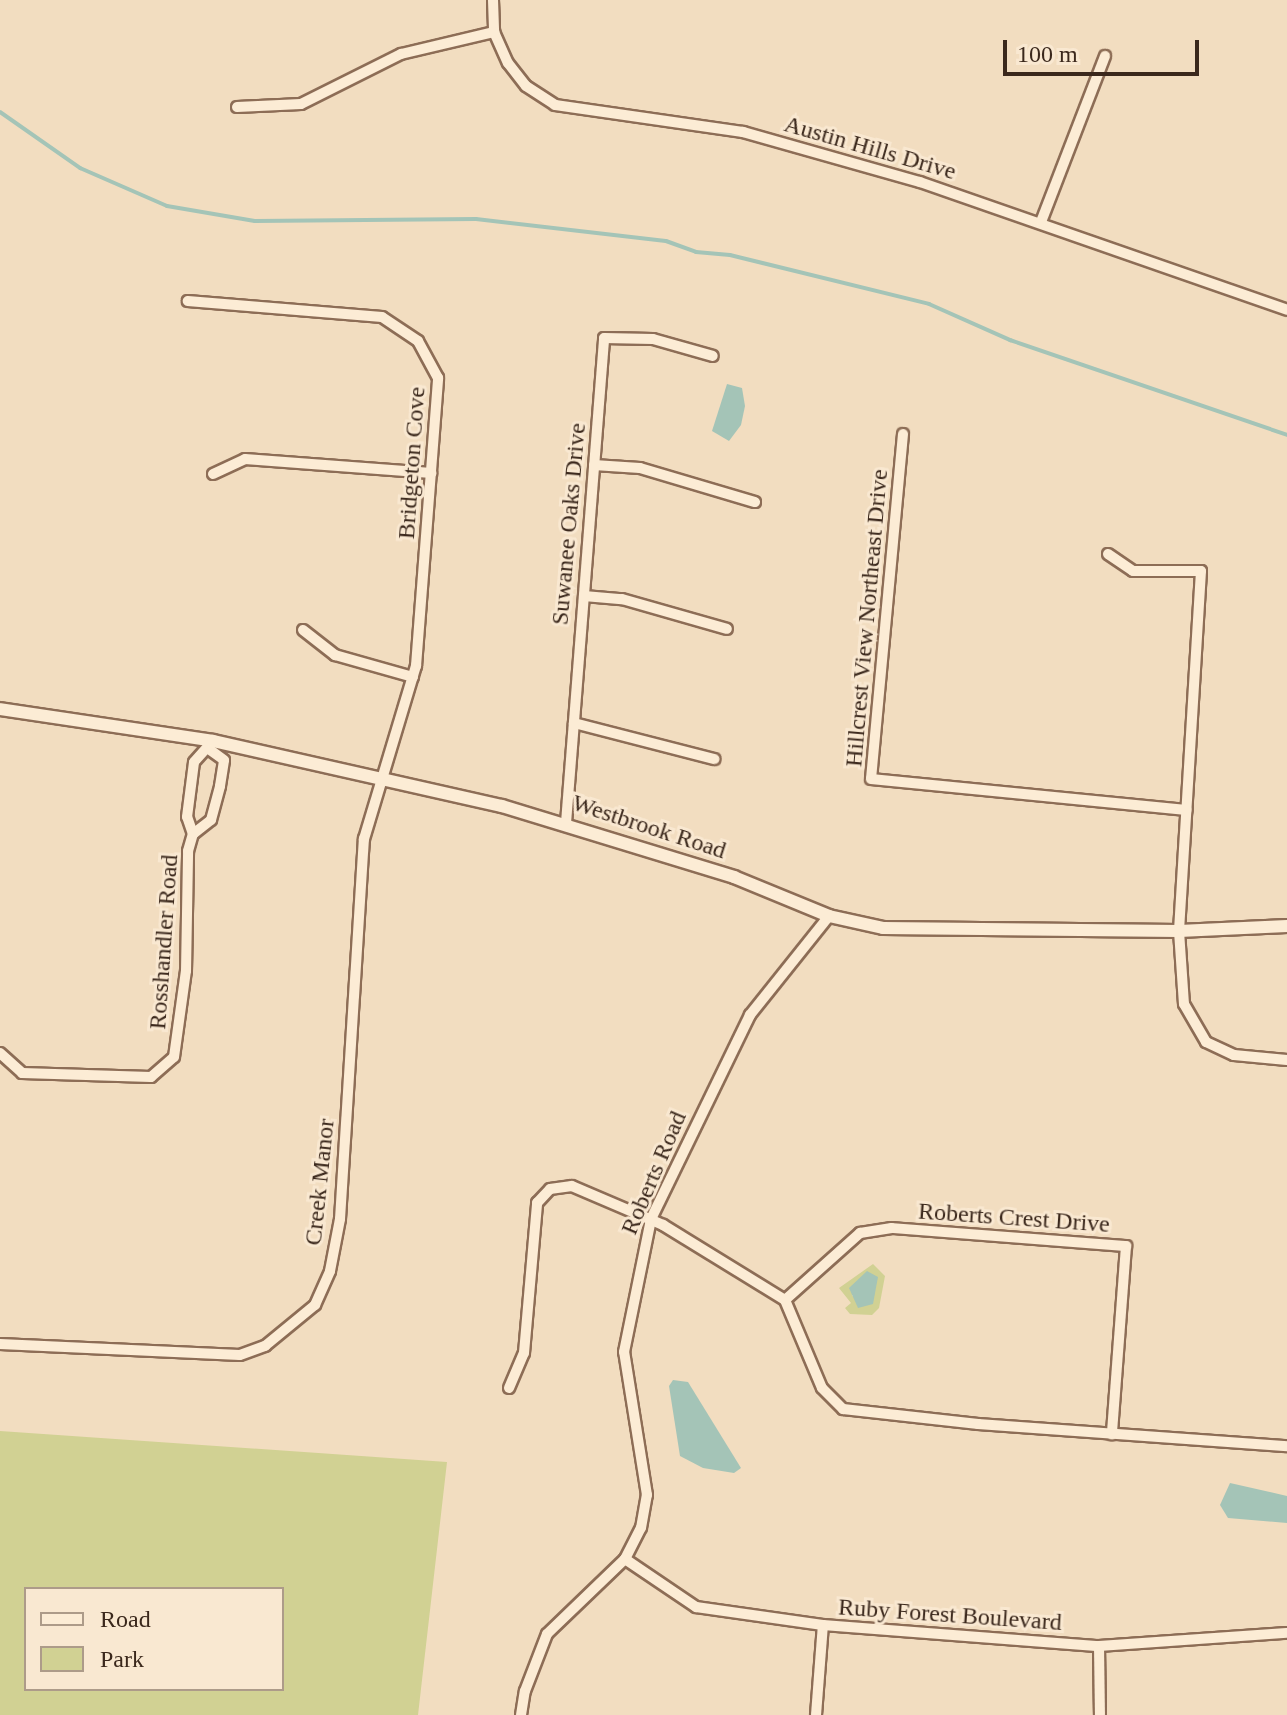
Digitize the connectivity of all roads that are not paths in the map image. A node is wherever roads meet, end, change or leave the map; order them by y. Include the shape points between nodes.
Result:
1 (493, 0) edge
2 (494, 32) junction
3 (1105, 56) dead end
4 (237, 107) dead end
5 (1041, 222) junction
6 (188, 301) dead end
7 (1286, 305) edge
8 (713, 356) dead end
9 (903, 434) dead end
10 (594, 465) junction
11 (431, 473) junction
12 (213, 474) dead end
13 (755, 502) dead end
14 (1108, 554) dead end
15 (584, 596) junction
16 (727, 629) dead end
17 (303, 630) dead end
18 (413, 677) junction
19 (0, 709) edge
20 (574, 723) junction
21 (211, 745) junction
22 (714, 759) dead end
23 (385, 779) junction
24 (1186, 810) junction
25 (566, 823) junction
26 (193, 834) junction
27 (829, 916) junction
28 (1287, 926) edge
29 (1179, 931) junction
30 (0, 1053) edge
31 (1287, 1060) edge
32 (651, 1219) junction
33 (785, 1300) junction
34 (0, 1344) edge
35 (509, 1388) dead end
36 (1112, 1434) junction
37 (1287, 1446) edge
38 (625, 1559) junction
39 (823, 1625) junction
40 (1287, 1633) edge
41 (1099, 1646) junction
42 (521, 1715) edge
43 (816, 1715) edge
44 (1100, 1715) edge

1 - 2 street, Austin Hills Drive
2 - 4 street via 401,54 301,104
2 - 5 street, Austin Hills Drive via 526,86 555,105 743,132
3 - 5 street
5 - 7 street, Austin Hills Drive
6 - 11 street, Bridgeton Cove via 382,317 402,327 432,359 438,378
8 - 10 street, Suwanee Oaks Drive via 653,339 604,338
9 - 24 street, Hillcrest View Northeast Drive via 871,779
10 - 13 street via 640,468
10 - 15 street, Suwanee Oaks Drive
11 - 12 street via 245,459
11 - 18 street, Bridgeton Cove
14 - 24 street via 1133,571 1201,571
15 - 16 street via 622,599
15 - 20 street, Suwanee Oaks Drive
17 - 18 street via 335,655
18 - 23 street, Bridgeton Cove
19 - 21 street, Westbrook Road
20 - 22 street
20 - 25 street, Suwanee Oaks Drive
21 - 23 street, Westbrook Road
21 - 26 street, Rosshandler Road via 194,762 187,817
21 - 26 street, Rosshandler Road via 224,760 220,786 211,820
23 - 25 street, Westbrook Road
23 - 34 street, Creek Manor via 364,839 340,1219 330,1271 315,1305 265,1346 240,1355
24 - 29 street
25 - 27 street, Westbrook Road via 734,877
26 - 30 street, Rosshandler Road via 188,851 186,971 174,1057 151,1077 22,1073
27 - 29 street, Westbrook Road via 883,928
27 - 32 street, Roberts Road via 750,1015
28 - 29 street, Westbrook Road
29 - 31 street via 1184,1004 1195,1030 1206,1042 1234,1055
32 - 33 street
32 - 35 street via 572,1186 550,1189 537,1203 524,1353
32 - 38 street, Roberts Road via 624,1352 647,1495 641,1528
33 - 36 street via 822,1388 843,1409
33 - 36 street, Roberts Crest Drive via 860,1233 892,1228 1126,1246
36 - 37 street
38 - 39 street, Ruby Forest Boulevard via 696,1607
38 - 42 street via 547,1634
39 - 41 street, Ruby Forest Boulevard
39 - 43 street
40 - 41 street, Ruby Forest Boulevard
41 - 44 street

